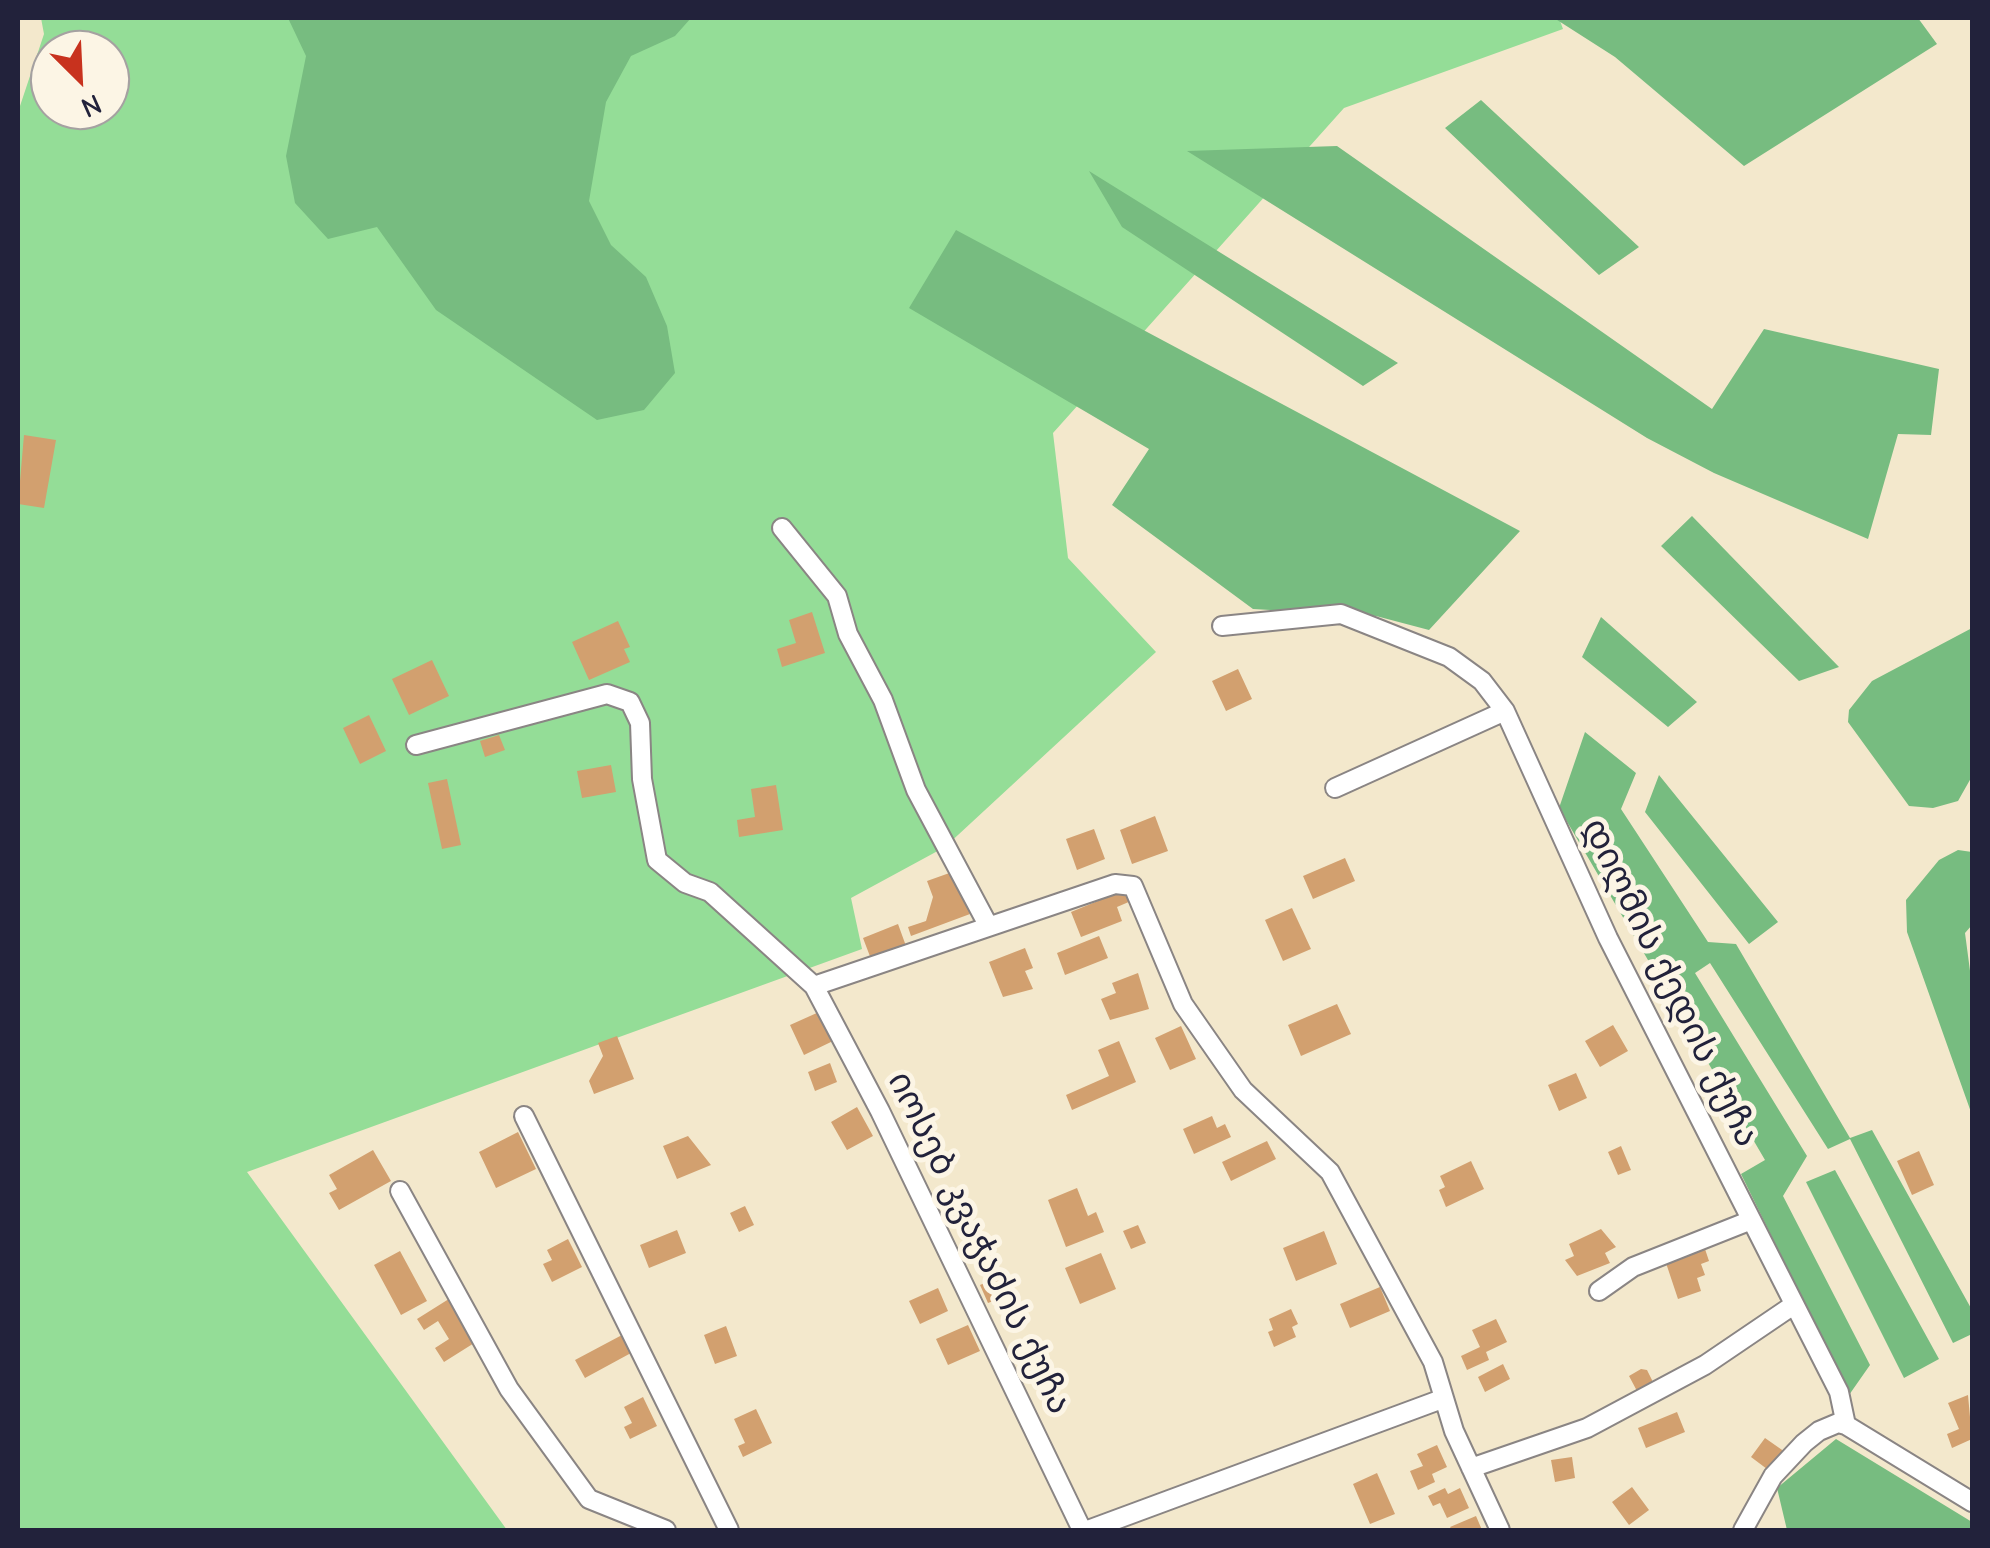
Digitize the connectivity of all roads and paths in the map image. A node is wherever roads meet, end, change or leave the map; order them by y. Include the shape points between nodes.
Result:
1 (782, 528) dead end
2 (1222, 626) dead end
3 (1506, 711) junction
4 (416, 745) dead end
5 (1335, 788) dead end
6 (988, 925) junction
7 (814, 986) junction
8 (524, 1116) dead end
9 (400, 1192) dead end
10 (1749, 1221) junction
11 (1599, 1291) dead end
12 (1792, 1306) junction
13 (1442, 1399) junction
14 (1846, 1426) junction
15 (1471, 1468) junction
16 (1972, 1502) edge
17 (666, 1530) edge
18 (729, 1530) edge
19 (1085, 1530) edge
20 (1500, 1530) edge
21 (1743, 1530) edge

1 - 6 street via 837,596 916,790
2 - 3 street, დიღმის ქედის ქუჩა via 1341,614 1449,657 1482,681
3 - 5 street
3 - 10 street, დიღმის ქედის ქუჩა via 1608,938
4 - 7 street via 607,694 630,702 640,723 657,860 685,883 710,892
6 - 7 street
6 - 13 street via 1116,884 1133,886 1182,1004 1243,1090 1330,1172 1433,1362
7 - 19 street, იოსებ კვაჭაძის ქუჩა
8 - 18 street
9 - 17 street via 509,1389 589,1499
10 - 11 street via 1633,1266
10 - 12 street, დიღმის ქედის ქუჩა
12 - 14 street, დიღმის ქედის ქუჩა via 1839,1392
12 - 15 street via 1705,1365 1587,1428
13 - 15 street
13 - 19 street
14 - 16 street
14 - 21 street via 1819,1431 1804,1443 1774,1476
15 - 20 street

